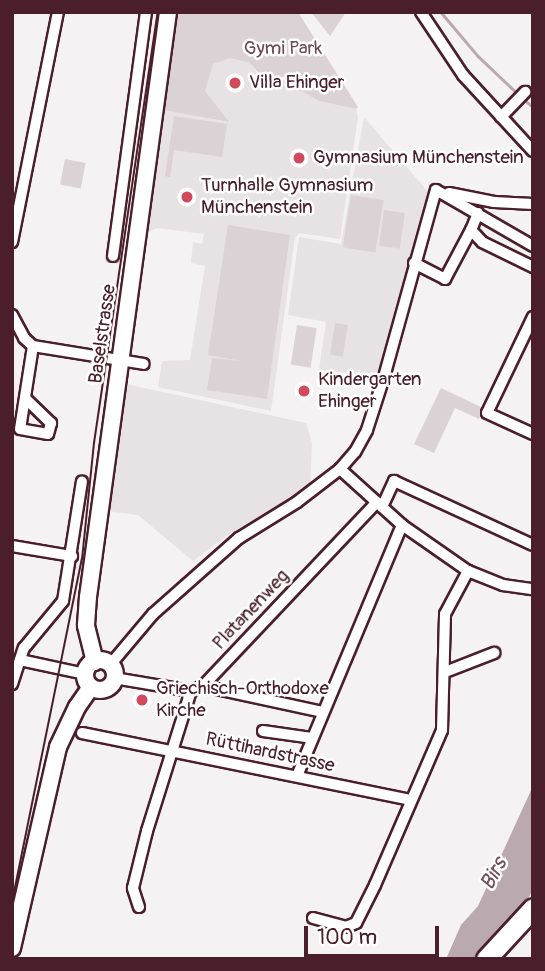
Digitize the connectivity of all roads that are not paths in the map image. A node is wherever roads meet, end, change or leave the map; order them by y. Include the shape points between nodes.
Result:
1 (58, 12) edge
2 (146, 12) edge
3 (169, 12) edge
4 (421, 12) edge
5 (529, 91) edge
6 (501, 117) junction
7 (533, 151) edge
8 (436, 190) junction
9 (533, 204) edge
10 (478, 213) junction
11 (471, 230) junction
12 (12, 242) edge
13 (533, 246) edge
14 (113, 256) dead end
15 (414, 263) junction
16 (533, 267) edge
17 (12, 314) edge
18 (533, 317) edge
19 (33, 346) junction
20 (121, 360) junction
21 (144, 364) dead end
22 (26, 399) dead end
23 (533, 435) edge
24 (340, 469) junction
25 (82, 481) dead end
26 (380, 505) junction
27 (402, 525) junction
28 (12, 545) edge
29 (533, 545) edge
30 (72, 556) junction
31 (468, 571) junction
32 (533, 589) edge
33 (494, 653) dead end
34 (20, 660) junction
35 (99, 673) junction
36 (446, 673) junction
37 (12, 684) edge
38 (203, 686) junction
39 (191, 691) junction
40 (322, 712) junction
41 (263, 731) dead end
42 (82, 733) dead end
43 (312, 738) junction
44 (170, 751) junction
45 (297, 776) junction
46 (410, 800) junction
47 (139, 907) dead end
48 (533, 908) edge
49 (313, 918) dead end
50 (533, 927) edge
51 (12, 948) edge
52 (486, 959) edge
53 (504, 959) edge

1 - 12 street
2 - 14 street, Baselstrasse
3 - 20 main road, Baselstrasse
4 - 6 street via 463,75
5 - 6 street
6 - 7 street
8 - 9 street via 494,202
8 - 10 street
8 - 15 street
10 - 11 street
10 - 13 street
11 - 15 street via 446,279
11 - 16 street via 482,242
15 - 24 street via 367,430
17 - 19 street
18 - 23 street via 487,413
19 - 20 street
19 - 22 street
20 - 21 street
20 - 35 main road, Baselstrasse via 86,625
24 - 26 street
24 - 35 street via 239,538 153,614
25 - 30 street
26 - 27 street
26 - 29 street, Platanenweg via 394,481
26 - 38 street, Platanenweg
27 - 31 street
27 - 40 street
28 - 30 street
30 - 34 street via 63,601 28,642
31 - 32 street via 503,585
31 - 36 street via 445,614
33 - 36 street
34 - 35 street
34 - 37 street
35 - 39 street
35 - 51 main road via 58,747
36 - 46 street via 442,730
38 - 39 street, Platanenweg
38 - 40 street
39 - 44 street
40 - 43 street
41 - 43 street
42 - 44 street, Rüttihardstrasse
43 - 45 street
44 - 45 street, Rüttihardstrasse
44 - 47 street via 133,888
45 - 46 street, Rüttihardstrasse
46 - 49 street via 356,923 346,927
48 - 52 highway
50 - 53 highway

